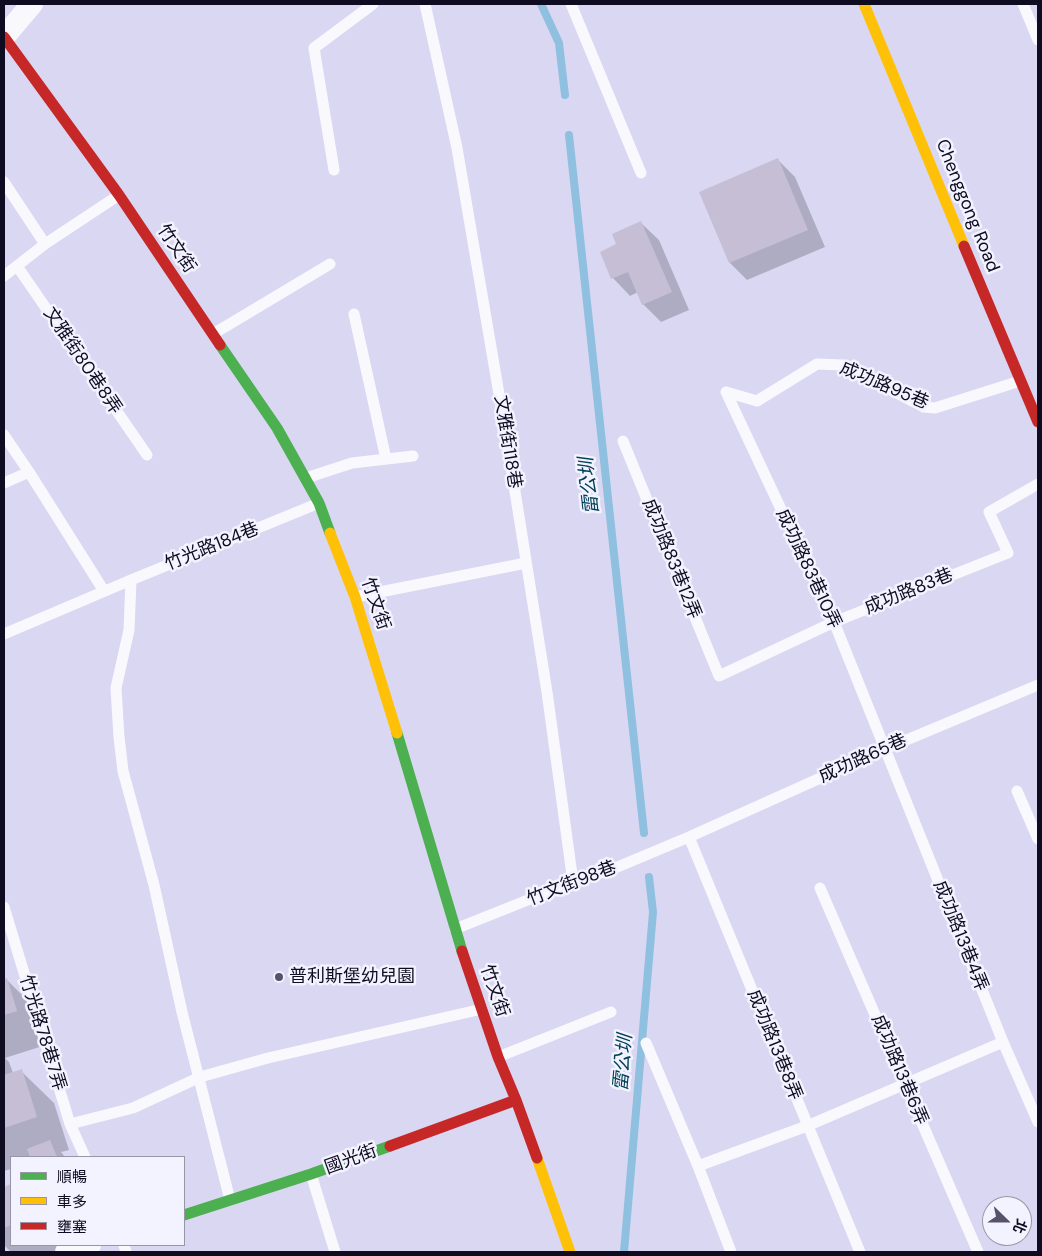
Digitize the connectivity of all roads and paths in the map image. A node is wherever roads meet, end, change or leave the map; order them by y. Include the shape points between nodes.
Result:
1 (32, 4) edge
2 (372, 4) edge
3 (425, 4) edge
4 (571, 4) edge
5 (864, 4) edge
6 (1023, 4) edge
7 (4, 37) edge
8 (1038, 40) edge
9 (334, 170) dead end
10 (641, 173) dead end
11 (4, 182) edge
12 (119, 195) junction
13 (45, 244) junction
14 (330, 264) dead end
15 (17, 266) junction
16 (4, 276) edge
17 (354, 314) dead end
18 (213, 334) junction
19 (1020, 381) junction
20 (726, 392) joint
21 (1038, 422) edge
22 (4, 435) edge
23 (623, 441) dead end
24 (147, 456) dead end
25 (413, 456) dead end
26 (386, 459) junction
27 (29, 472) junction
28 (306, 478) junction
29 (4, 483) edge
30 (1038, 484) edge
31 (319, 503) junction
32 (526, 563) junction
33 (131, 580) junction
34 (104, 592) junction
35 (355, 597) junction
36 (834, 622) junction
37 (4, 634) edge
38 (719, 676) joint
39 (1038, 685) edge
40 (885, 749) junction
41 (1017, 791) dead end
42 (689, 837) junction
43 (1038, 839) edge
44 (573, 882) junction
45 (820, 888) dead end
46 (4, 907) edge
47 (455, 929) junction
48 (482, 1009) junction
49 (611, 1012) dead end
50 (1003, 1042) junction
51 (646, 1043) dead end
52 (498, 1057) junction
53 (200, 1077) junction
54 (906, 1085) junction
55 (516, 1100) junction
56 (1038, 1122) edge
57 (70, 1124) junction
58 (807, 1126) junction
59 (85, 1156) edge
60 (698, 1166) junction
61 (311, 1174) junction
62 (230, 1200) junction
63 (185, 1215) edge
64 (87, 1246) edge
65 (66, 1252) edge
66 (335, 1252) edge
67 (570, 1252) edge
68 (731, 1252) edge
69 (860, 1252) edge
70 (978, 1252) edge

1 - 7 street
2 - 9 lane via 314,48
3 - 32 lane, 文雅街118巷 via 458,148
4 - 10 lane
5 - 19 street, Chenggong Road
6 - 8 lane
7 - 12 street, 竹文街
11 - 13 lane
12 - 13 lane
12 - 18 street, 竹文街
13 - 15 lane
14 - 18 lane
15 - 16 lane
15 - 24 lane, 文雅街80巷8弄
17 - 26 lane
18 - 28 street, 竹文街 via 277,428
19 - 20 lane, 成功路95巷 via 935,408 924,408 843,365 817,364 757,401
19 - 21 street, Chenggong Road
20 - 36 lane, 成功路83巷10弄
22 - 27 lane
23 - 38 lane, 成功路83巷12弄
25 - 26 lane
26 - 28 lane via 352,463
27 - 29 lane
27 - 34 lane
28 - 31 street, 竹文街
30 - 36 lane, 成功路83巷 via 989,512 1008,553
31 - 33 lane, 竹光路184巷
31 - 35 street, 竹文街
32 - 35 lane
32 - 44 lane, 文雅街118巷 via 548,692
33 - 34 lane, 竹光路184巷
33 - 53 lane via 129,630 116,688 122,771 154,886
34 - 37 lane, 竹光路184巷
35 - 47 street, 竹文街
36 - 38 lane, 成功路83巷
36 - 40 lane, 成功路83巷10弄
39 - 40 lane, 成功路65巷
40 - 42 lane, 成功路65巷
40 - 50 lane, 成功路13巷4弄
41 - 43 lane
42 - 44 lane, 竹文街98巷
42 - 58 lane, 成功路13巷8弄
44 - 47 lane, 竹文街98巷
45 - 54 lane, 成功路13巷6弄
46 - 57 lane, 竹光路78巷7弄
47 - 48 street, 竹文街
48 - 52 street, 竹文街
48 - 53 lane via 268,1058
49 - 52 lane
50 - 54 lane
50 - 56 lane, 成功路13巷4弄
51 - 60 lane
52 - 55 street, 竹文街
53 - 57 lane via 133,1108
53 - 62 lane
54 - 58 lane
54 - 70 lane, 成功路13巷6弄
55 - 61 street, 國光街
55 - 67 street, 竹文街
57 - 59 lane, 竹光路78巷7弄
58 - 60 lane
58 - 69 lane, 成功路13巷8弄
60 - 68 lane
61 - 62 street, 國光街
61 - 66 lane
62 - 63 street, 國光街
64 - 65 street

